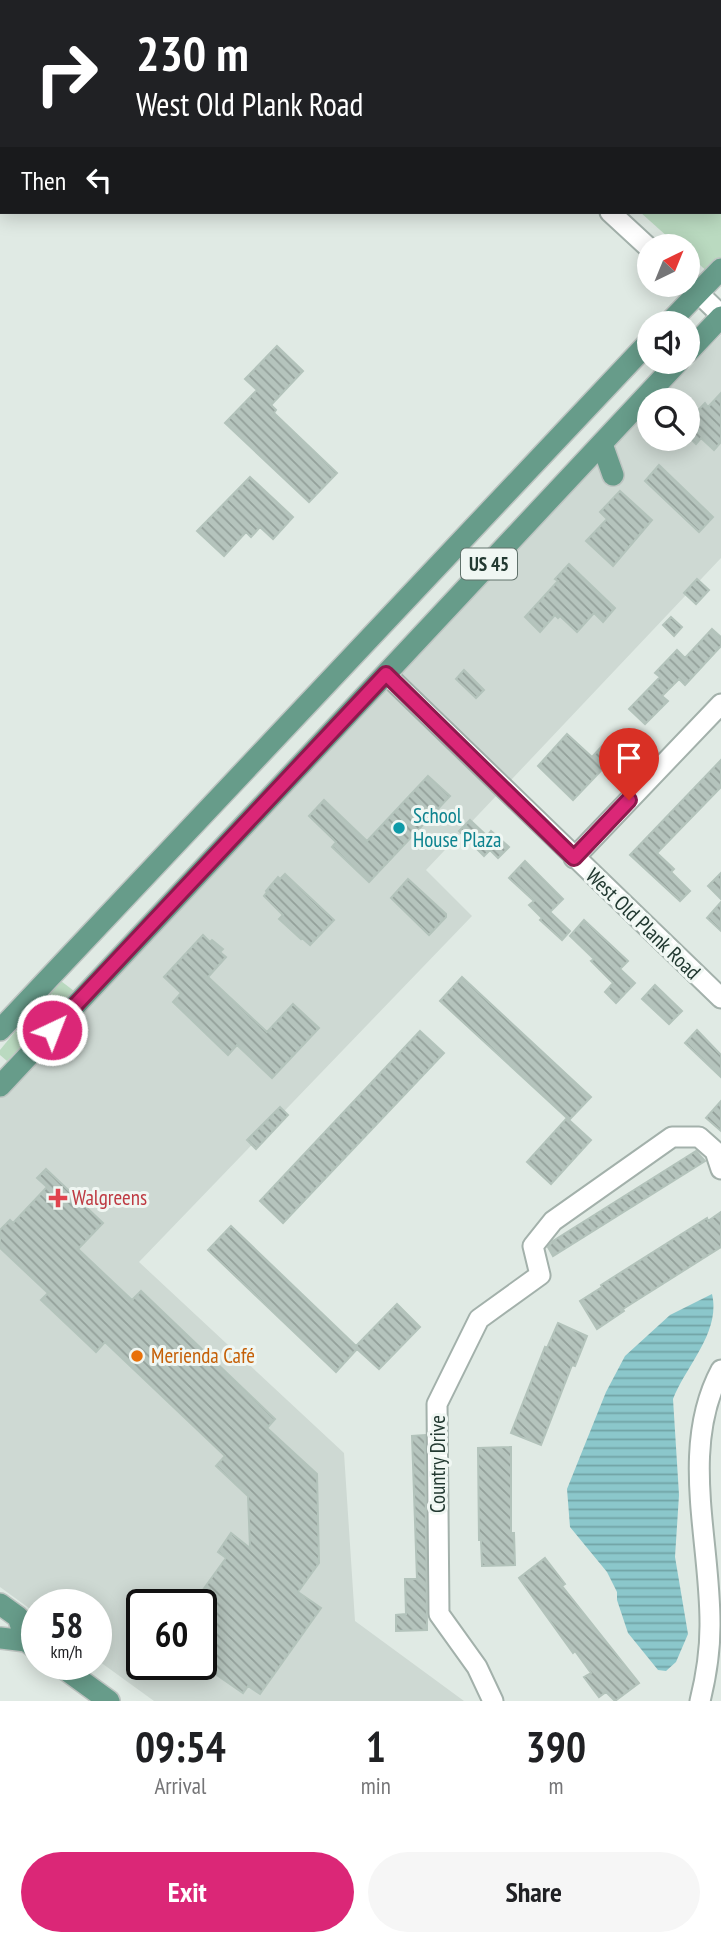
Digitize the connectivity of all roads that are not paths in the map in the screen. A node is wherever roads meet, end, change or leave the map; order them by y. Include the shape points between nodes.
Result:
1 (612, 214) edge
2 (637, 237) edge
3 (721, 269) edge
4 (700, 283) edge
5 (700, 295) edge
6 (721, 316) edge
7 (700, 339) edge
8 (637, 355) edge
9 (667, 374) edge
10 (602, 444) junction
11 (582, 465) junction
12 (524, 475) junction
13 (549, 499) junction
14 (386, 674) junction
15 (721, 704) edge
16 (574, 858) junction
17 (721, 998) edge
18 (0, 1030) edge
19 (0, 1086) edge
20 (721, 1169) edge
21 (721, 1370) edge
22 (0, 1604) edge
23 (21, 1623) edge
24 (0, 1638) edge
25 (21, 1643) edge
26 (80, 1680) edge
27 (109, 1701) edge
28 (493, 1701) edge
29 (700, 1701) edge

1 - 2 street
3 - 4 main road
5 - 6 street
6 - 7 main road
8 - 12 main road, US 45
9 - 10 main road, US 45
10 - 11 main road, US 45
10 - 11 main road via 613,475
11 - 13 main road, US 45
12 - 13 main road
12 - 18 main road, US 45
13 - 14 main road, US 45
14 - 16 street, West Old Plank Road
14 - 19 main road, US 45
15 - 16 street
16 - 17 street, West Old Plank Road
20 - 28 street, Country Drive via 715,1151 699,1137 673,1137 553,1221 534,1246 540,1275 479,1320 437,1404 439,1614 477,1667
21 - 29 street via 709,1392 700,1470 710,1626
22 - 23 main road
24 - 25 main road
26 - 27 main road

